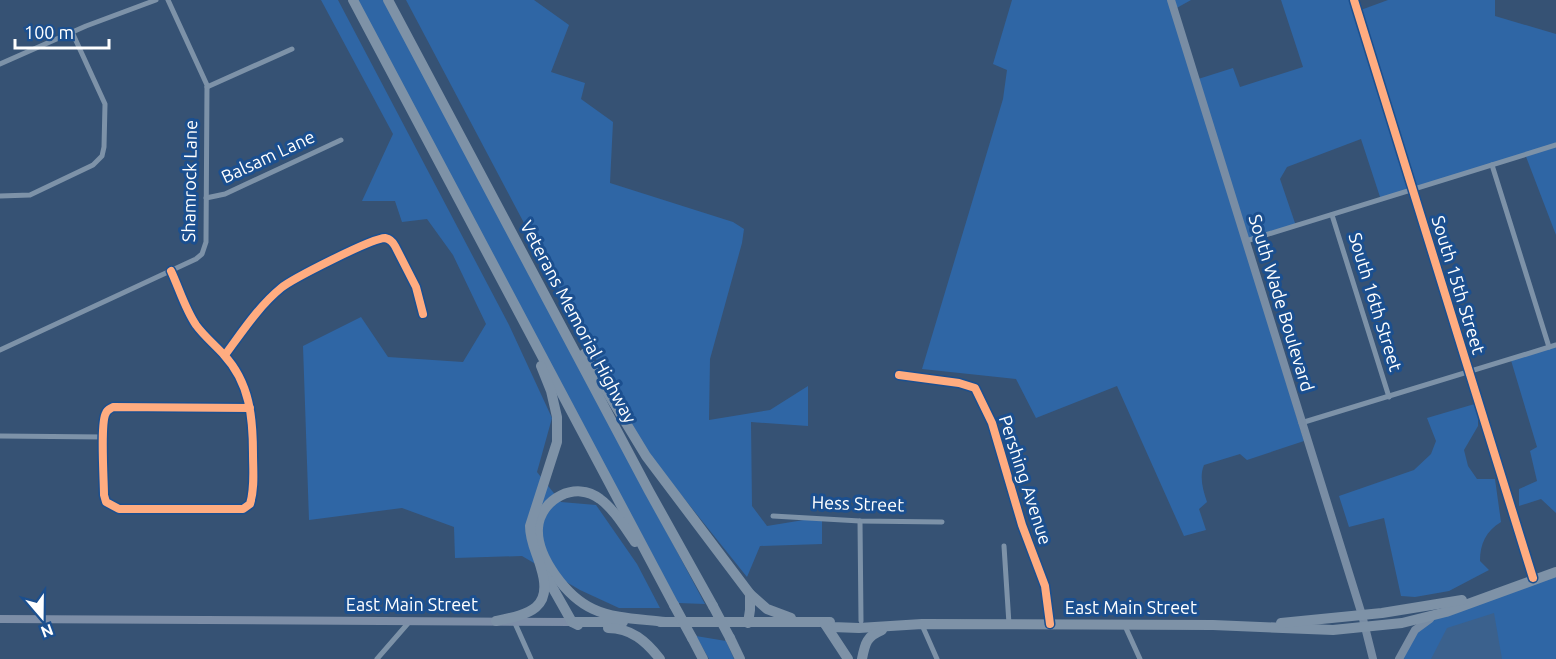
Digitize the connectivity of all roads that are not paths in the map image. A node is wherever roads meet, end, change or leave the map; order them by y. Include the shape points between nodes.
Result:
1 (156, 0) edge
2 (168, 0) edge
3 (353, 0) edge
4 (388, 0) edge
5 (1171, 0) edge
6 (1354, 0) edge
7 (72, 32) junction
8 (292, 48) dead end
9 (0, 64) edge
10 (207, 87) junction
11 (340, 140) dead end
12 (1556, 145) edge
13 (1492, 165) junction
14 (1413, 190) junction
15 (0, 196) edge
16 (206, 198) junction
17 (1332, 215) junction
18 (1246, 242) junction
19 (520, 246) junction
20 (490, 257) junction
21 (171, 271) junction
22 (423, 314) dead end
23 (1556, 345) edge
24 (1549, 346) junction
25 (0, 350) edge
26 (225, 355) junction
27 (1469, 372) junction
28 (898, 375) dead end
29 (1389, 397) junction
30 (250, 408) junction
31 (1301, 423) junction
32 (0, 436) edge
33 (104, 437) junction
34 (774, 516) dead end
35 (860, 521) junction
36 (942, 522) dead end
37 (1004, 546) dead end
38 (541, 568) junction
39 (1556, 572) edge
40 (660, 578) junction
41 (1533, 578) junction
42 (750, 594) junction
43 (1486, 596) junction
44 (1446, 612) junction
45 (1362, 615) junction
46 (0, 619) edge
47 (410, 621) junction
48 (496, 621) junction
49 (514, 621) junction
50 (861, 621) junction
51 (572, 622) junction
52 (665, 622) junction
53 (748, 623) junction
54 (806, 623) junction
55 (824, 623) junction
56 (894, 624) junction
57 (922, 624) junction
58 (1009, 624) junction
59 (1050, 624) junction
60 (1124, 624) junction
61 (1260, 626) junction
62 (1365, 627) junction
63 (377, 659) edge
64 (531, 659) edge
65 (660, 659) edge
66 (703, 659) edge
67 (740, 659) edge
68 (848, 659) edge
69 (862, 659) edge
70 (938, 659) edge
71 (1140, 659) edge
72 (1373, 659) edge
73 (1399, 659) edge

1 - 7 street
2 - 10 street, Shamrock Lane
3 - 20 highway
4 - 19 highway, Veterans Memorial Highway
5 - 18 main road, South Wade Boulevard
6 - 14 street, South 15th Street
7 - 9 street
7 - 15 street via 105,104 102,156 93,165 30,195
8 - 10 street
10 - 16 street, Shamrock Lane
11 - 16 street, Balsam Lane via 225,194
12 - 13 street
13 - 14 street
13 - 24 street
14 - 17 street
14 - 27 street, South 15th Street
16 - 21 street, Shamrock Lane via 206,242 202,254
17 - 18 street
17 - 29 street, South 16th Street
18 - 31 main road, South Wade Boulevard
19 - 42 highway via 636,440
19 - 67 highway, Veterans Memorial Highway, bridge
20 - 38 highway via 542,368 556,417 555,452 530,526
20 - 40 highway
21 - 25 street, Shamrock Lane
21 - 26 street via 192,319
22 - 26 street via 416,287 395,246 391,240 382,238 282,287
23 - 24 street
24 - 27 street
26 - 30 street via 243,383
27 - 29 street
27 - 41 street, South 15th Street
28 - 59 street, Pershing Avenue via 975,388 992,423 1022,525 1045,585
29 - 31 street
30 - 33 street via 113,407 105,415
30 - 33 street via 253,492 250,504 244,508 119,509 109,505 104,495
31 - 45 main road, South Wade Boulevard
32 - 33 street
34 - 35 street, Hess Street
35 - 36 street, Hess Street
35 - 50 street
37 - 58 street
38 - 48 highway via 545,591 539,606
38 - 51 highway
39 - 41 highway, East Main Street
40 - 52 highway via 621,522 597,497 580,492 564,494 541,515 538,531 544,555 562,585 578,600 612,615
40 - 66 highway, bridge
41 - 43 highway, East Main Street
42 - 53 highway
42 - 54 highway via 775,614
43 - 44 highway, East Main Street
43 - 45 highway, East Main Street
44 - 62 highway, East Main Street
44 - 73 main road via 1415,630
45 - 61 highway, East Main Street
45 - 62 main road, South Wade Boulevard
46 - 47 main road, East Main Street
47 - 48 main road, East Main Street
47 - 63 street
48 - 49 main road, East Main Street
49 - 51 main road, East Main Street
49 - 64 street
50 - 55 highway, East Main Street
50 - 56 highway, East Main Street
51 - 52 highway, East Main Street
51 - 65 highway via 582,627 625,630 646,643
52 - 53 highway, East Main Street
53 - 54 highway, East Main Street
54 - 55 highway, East Main Street
55 - 56 highway, East Main Street via 859,628
55 - 68 highway
56 - 57 highway, East Main Street
56 - 69 highway via 871,635
57 - 58 highway, East Main Street
57 - 70 street
58 - 59 highway, East Main Street
59 - 60 highway, East Main Street
60 - 61 highway, East Main Street
60 - 71 street
61 - 62 highway, East Main Street via 1333,630
62 - 72 main road, South Wade Boulevard

